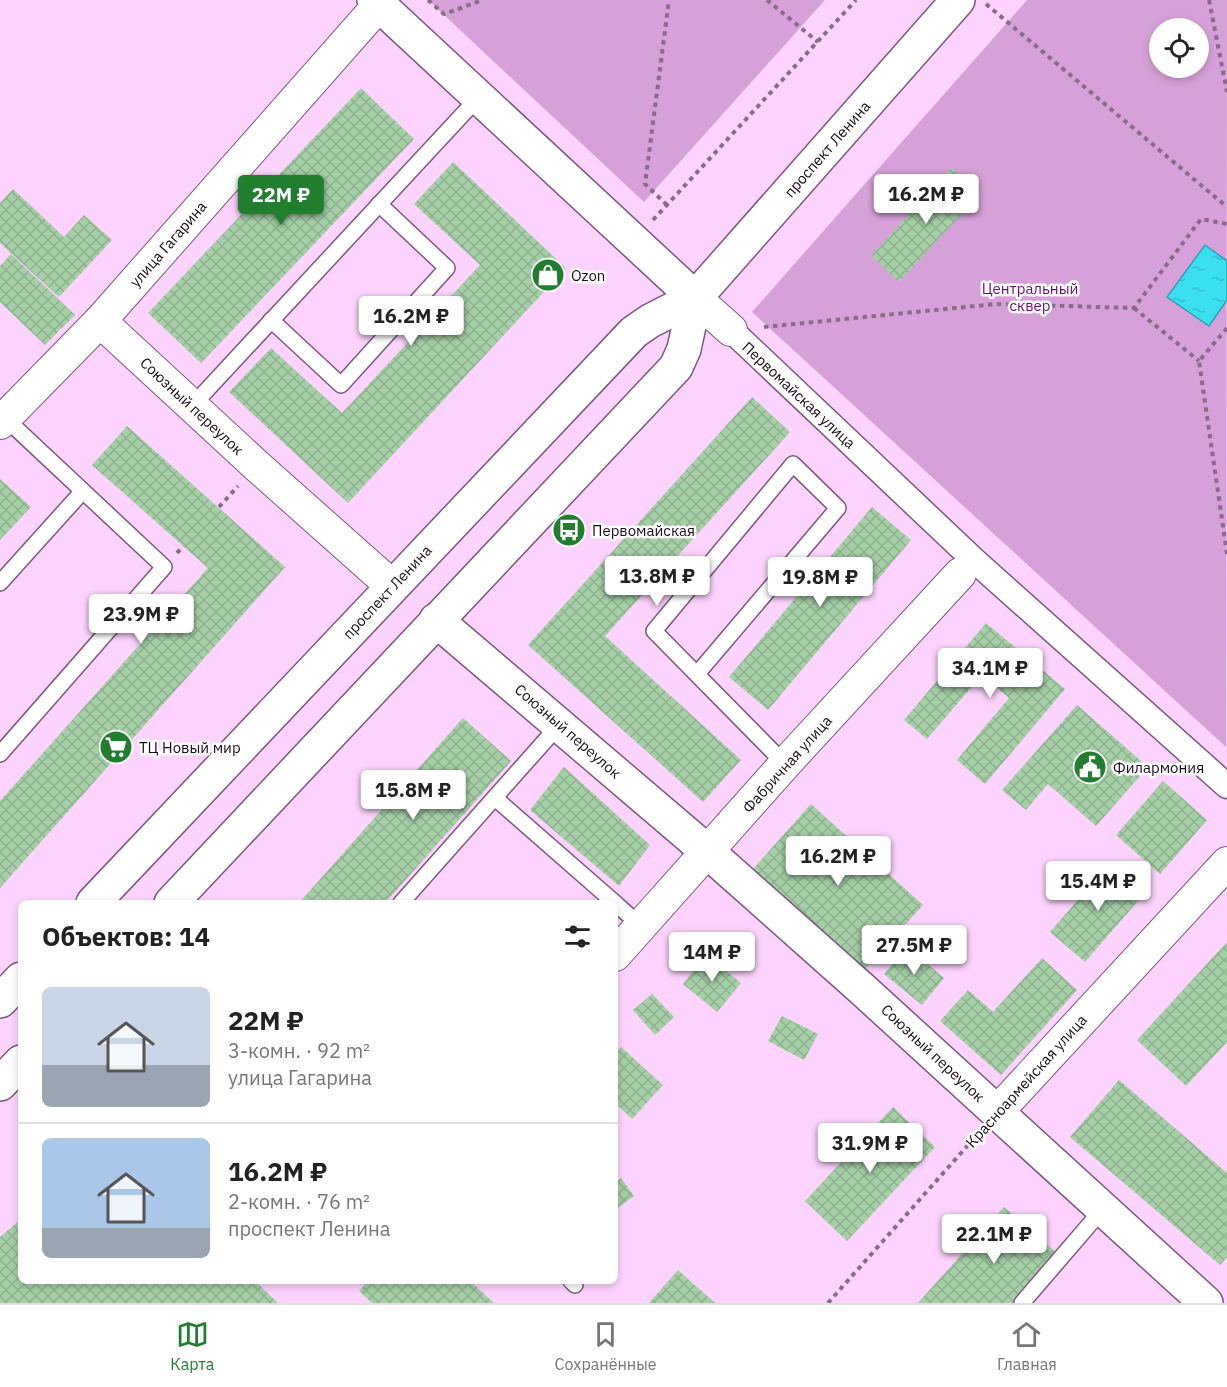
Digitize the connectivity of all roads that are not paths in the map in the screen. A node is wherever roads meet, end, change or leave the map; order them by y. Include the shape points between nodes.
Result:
1 (958, 0) edge
2 (377, 3) edge
3 (477, 99) junction
4 (379, 204) junction
5 (695, 298) junction
6 (271, 320) junction
7 (100, 321) junction
8 (731, 330) joint
9 (192, 406) junction
10 (3, 421) edge
11 (82, 492) junction
12 (960, 574) dead end
13 (0, 583) edge
14 (392, 586) junction
15 (436, 620) junction
16 (697, 674) junction
17 (560, 724) junction
18 (0, 754) edge
19 (785, 764) junction
20 (1227, 786) edge
21 (495, 798) junction
22 (708, 852) junction
23 (1227, 863) edge
24 (96, 900) edge
25 (174, 900) edge
26 (403, 900) edge
27 (612, 900) edge
28 (618, 906) edge
29 (641, 926) junction
30 (618, 952) edge
31 (18, 982) edge
32 (0, 1001) edge
33 (18, 1065) edge
34 (0, 1084) edge
35 (997, 1112) junction
36 (1102, 1210) junction
37 (1022, 1303) edge
38 (1206, 1303) edge

1 - 5 main road, проспект Ленина
2 - 3 main road, Первомайская улица
2 - 7 street, улица Гагарина
3 - 4 lane
3 - 5 main road, Первомайская улица
4 - 6 lane
4 - 6 lane via 447,268 341,385
5 - 8 street, Первомайская улица
5 - 14 main road, проспект Ленина via 634,332
5 - 15 main road, проспект Ленина via 676,367
6 - 9 lane
7 - 9 street, Союзный переулок
7 - 10 street, улица Гагарина
8 - 20 street, Первомайская улица via 974,560
9 - 14 street, Союзный переулок
10 - 11 lane
11 - 13 lane
11 - 18 lane via 164,567
12 - 19 street, Фабричная улица
14 - 24 main road, проспект Ленина
15 - 17 main road, Союзный переулок
15 - 25 main road, проспект Ленина
16 - 16 lane via 654,631 793,464 838,508
16 - 19 lane
17 - 21 lane
17 - 22 main road, Союзный переулок
19 - 22 street, Фабричная улица
21 - 26 lane
21 - 27 lane
22 - 29 street, Фабричная улица
22 - 35 main road, Союзный переулок
23 - 35 street, Красноармейская улица
28 - 29 lane
29 - 30 street, Фабричная улица
31 - 32 main road
33 - 34 main road
35 - 36 main road, Союзный переулок
36 - 37 lane
36 - 38 main road, Союзный переулок

